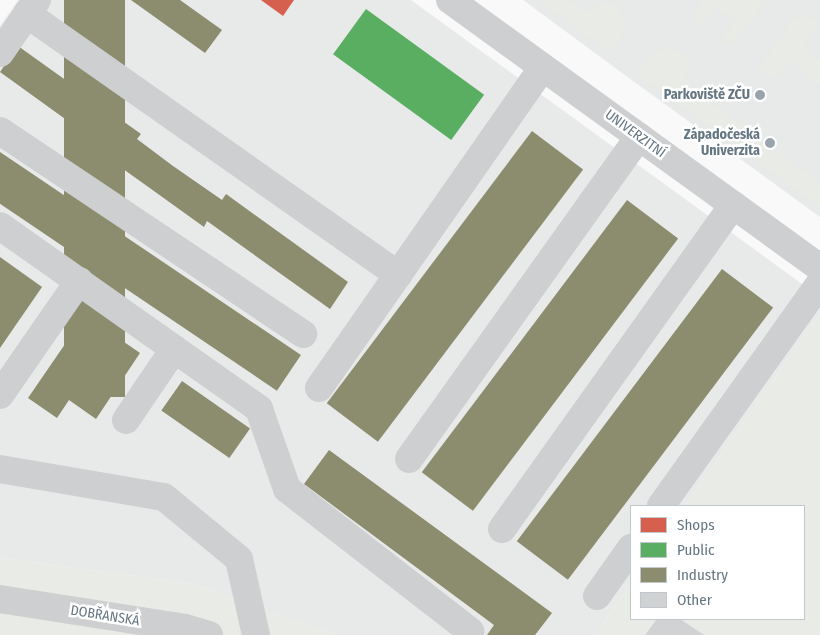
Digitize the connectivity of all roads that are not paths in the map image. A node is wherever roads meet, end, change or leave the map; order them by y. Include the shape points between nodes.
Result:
1 (450, 0) edge
2 (32, 7) edge
3 (0, 52) edge
4 (543, 67) junction
5 (0, 131) edge
6 (639, 137) junction
7 (733, 205) junction
8 (0, 226) edge
9 (820, 268) edge
10 (398, 275) junction
11 (79, 282) junction
12 (820, 283) edge
13 (303, 334) dead end
14 (174, 349) junction
15 (319, 388) dead end
16 (0, 395) edge
17 (126, 420) dead end
18 (409, 459) dead end
19 (0, 469) edge
20 (662, 505) edge
21 (502, 529) dead end
22 (630, 549) edge
23 (597, 596) dead end
24 (0, 599) edge
25 (470, 631) dead end
26 (209, 635) edge
27 (256, 635) edge

1 - 4 street, UNIVERZITNÍ
2 - 3 street
2 - 10 street
4 - 6 street, UNIVERZITNÍ
4 - 10 street
5 - 13 street
6 - 7 street, UNIVERZITNÍ
6 - 18 street
7 - 9 street, UNIVERZITNÍ
7 - 21 street
8 - 11 street
10 - 15 street
11 - 14 street
11 - 16 street
12 - 20 street
14 - 17 street
14 - 25 street via 259,409 287,489
19 - 27 street via 164,498 239,558
22 - 23 street
24 - 26 street, DOBŘANSKÁ via 185,628

